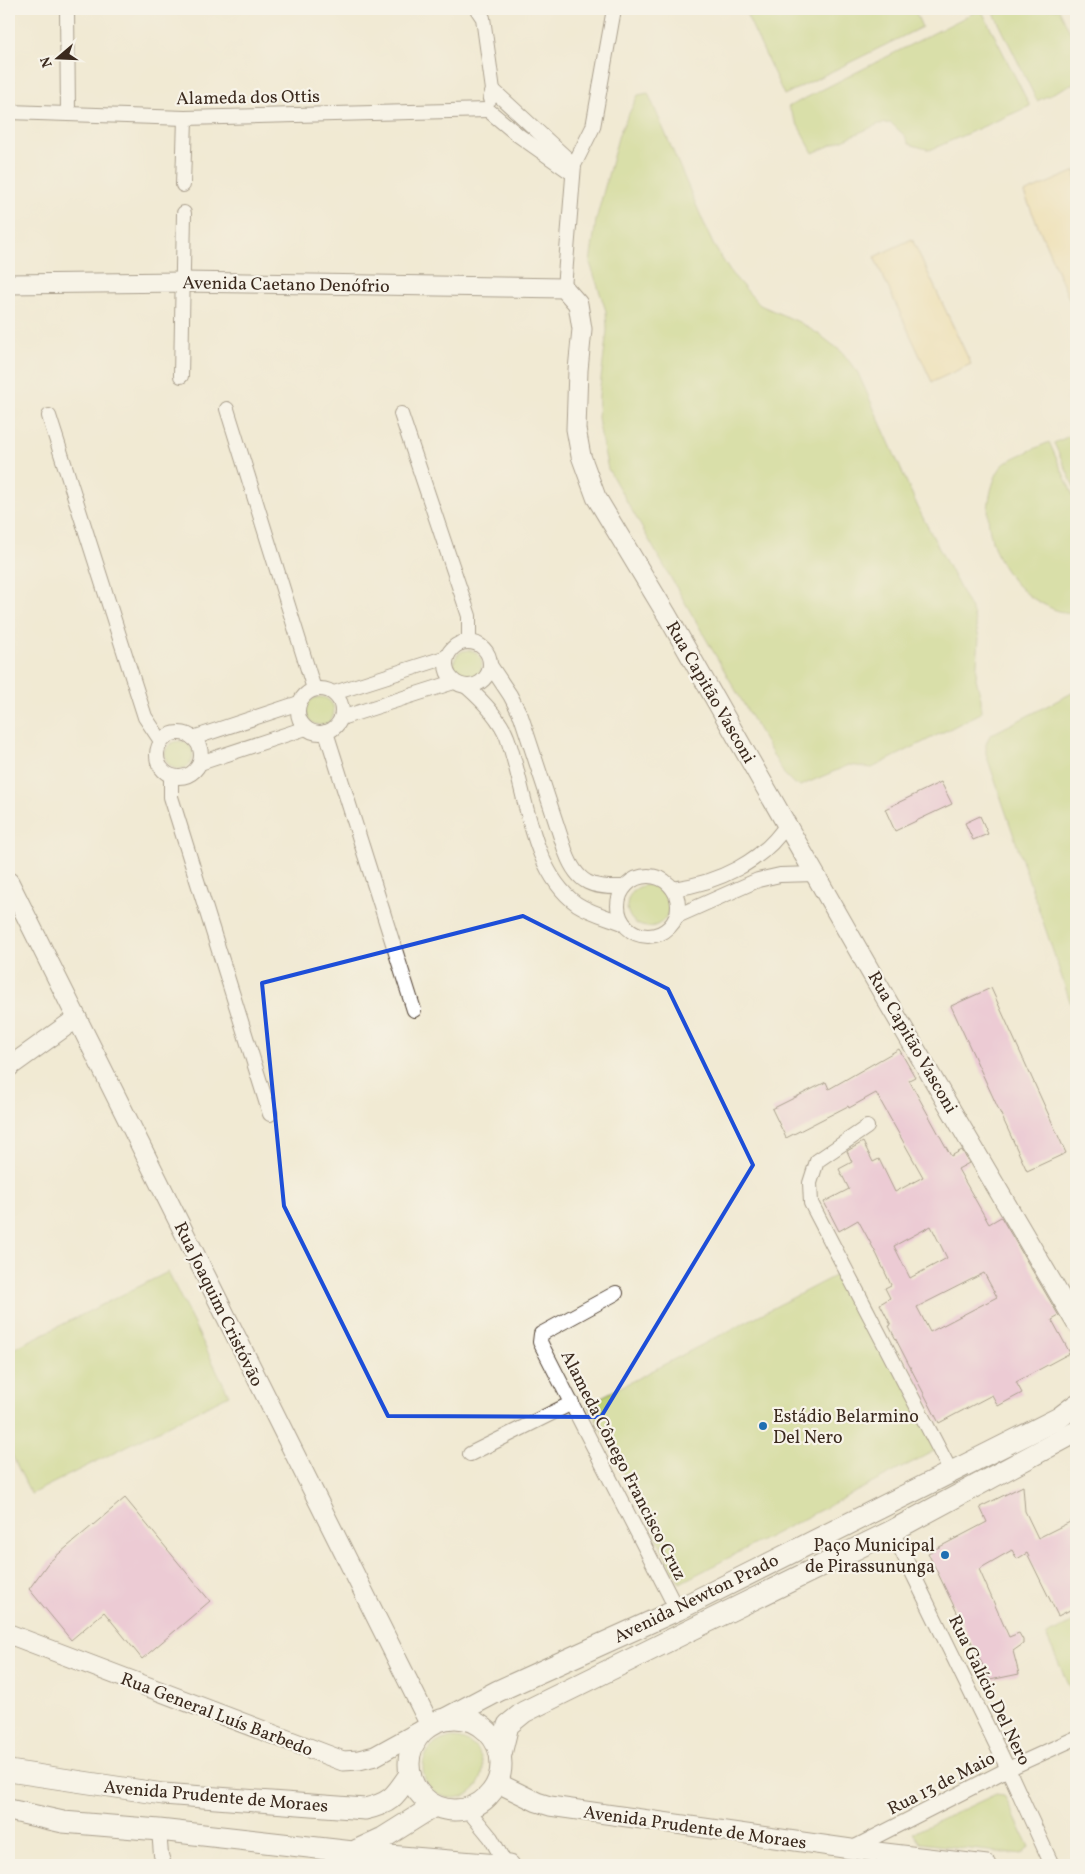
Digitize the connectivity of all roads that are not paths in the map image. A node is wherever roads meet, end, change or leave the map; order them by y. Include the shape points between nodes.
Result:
1 (67, 9) edge
2 (477, 9) edge
3 (614, 9) edge
4 (493, 90) junction
5 (488, 110) junction
6 (9, 112) edge
7 (68, 114) junction
8 (185, 118) junction
9 (573, 170) junction
10 (183, 185) dead end
11 (184, 213) dead end
12 (183, 282) junction
13 (9, 284) edge
14 (564, 288) junction
15 (181, 376) dead end
16 (227, 409) dead end
17 (401, 414) dead end
18 (49, 416) dead end
19 (469, 642) junction
20 (447, 656) junction
21 (490, 665) junction
22 (461, 684) junction
23 (314, 689) junction
24 (334, 693) junction
25 (299, 703) junction
26 (341, 718) junction
27 (306, 728) junction
28 (326, 732) junction
29 (193, 738) junction
30 (161, 742) junction
31 (200, 763) junction
32 (171, 776) junction
33 (787, 824) junction
34 (752, 861) junction
35 (815, 874) junction
36 (758, 880) junction
37 (9, 882) edge
38 (705, 882) junction
39 (624, 887) junction
40 (673, 889) junction
41 (712, 900) junction
42 (677, 916) junction
43 (623, 923) junction
44 (414, 1010) dead end
45 (77, 1018) junction
46 (9, 1067) edge
47 (270, 1114) dead end
48 (867, 1126) dead end
49 (616, 1293) dead end
50 (1076, 1323) edge
51 (572, 1403) junction
52 (1076, 1405) edge
53 (1076, 1432) edge
54 (470, 1454) dead end
55 (951, 1472) junction
56 (892, 1531) junction
57 (677, 1610) junction
58 (9, 1634) edge
59 (434, 1724) junction
60 (1076, 1738) edge
61 (500, 1769) junction
62 (1008, 1770) junction
63 (9, 1771) edge
64 (410, 1774) junction
65 (434, 1806) junction
66 (9, 1810) edge
67 (468, 1810) junction
68 (159, 1830) junction
69 (851, 1849) junction
70 (354, 1852) junction
71 (164, 1865) edge
72 (507, 1865) edge
73 (987, 1865) edge
74 (1052, 1865) edge

1 - 7 street
2 - 4 street via 483,18
3 - 9 street via 593,127
4 - 5 street
4 - 9 street
5 - 8 street, Alameda dos Ottis
5 - 9 street via 518,135
6 - 7 street, Alameda dos Ottis
7 - 8 street, Alameda dos Ottis
8 - 10 street
9 - 14 street
11 - 12 street
12 - 13 street, Avenida Caetano Denófrio
12 - 14 street, Avenida Caetano Denófrio
12 - 15 street
14 - 33 street, Rua Capitão Vasconi via 578,304 582,329 576,429 581,456 596,497
16 - 23 street
17 - 19 street via 470,616
18 - 30 street via 145,717
19 - 20 street via 456,646
19 - 21 street via 476,643 486,652
20 - 22 street via 446,670
20 - 24 street
21 - 22 street via 486,678 474,686
21 - 39 street via 521,716 574,870 594,885
22 - 26 street
22 - 43 street via 488,707 507,736 540,853 550,875 577,904
23 - 24 street
23 - 25 street
24 - 26 street via 342,704
25 - 27 street via 299,716
25 - 29 street
26 - 28 street
27 - 28 street
27 - 31 street
28 - 44 street
29 - 30 street via 180,733
29 - 31 street via 200,749
30 - 32 street via 158,762 160,768
31 - 32 street via 191,774 178,778
32 - 47 street via 171,797
33 - 34 street via 772,845
33 - 35 street, Rua Capitão Vasconi
34 - 36 street
34 - 38 street
35 - 36 street via 780,875
35 - 50 street, Rua Capitão Vasconi
36 - 41 street
37 - 45 street, Rua Joaquim Cristóvão
38 - 40 street
38 - 41 street
39 - 40 street via 631,880 649,875 659,877
39 - 43 street via 618,904
40 - 42 street via 678,898
41 - 42 street
42 - 43 street via 672,925 657,935 638,935
45 - 46 street
45 - 59 street, Rua Joaquim Cristóvão
48 - 55 street via 818,1161 810,1183 811,1203
49 - 51 street, Alameda Cônego Francisco Cruz via 541,1334 540,1342
51 - 54 street
51 - 57 street, Alameda Cônego Francisco Cruz
52 - 55 main road, Avenida Newton Prado via 1059,1418
53 - 56 main road, Avenida Newton Prado
55 - 57 main road, Avenida Newton Prado
56 - 61 main road, Avenida Newton Prado via 524,1712 508,1725
56 - 62 street, Rua Galício Del Nero
57 - 59 main road, Avenida Newton Prado via 498,1691
58 - 59 street, Rua General Luís Barbedo via 343,1761 375,1756
59 - 61 main road via 461,1718 475,1722 495,1741
59 - 64 main road via 416,1738 411,1750
60 - 62 street, Rua 13 de Maio
61 - 67 main road via 491,1795
61 - 69 street, Avenida Prudente de Moraes via 537,1802 550,1806
62 - 69 street, Rua 13 de Maio
62 - 74 street, Rua Galício Del Nero
63 - 64 main road, Avenida Prudente de Moraes via 163,1794 365,1809 388,1802
64 - 65 main road via 414,1787
65 - 67 main road via 445,1810
65 - 70 main road
66 - 68 main road via 63,1822
67 - 72 street via 491,1838
68 - 70 main road
68 - 71 street via 160,1855
69 - 73 street, Avenida Prudente de Moraes
70 - 72 street

